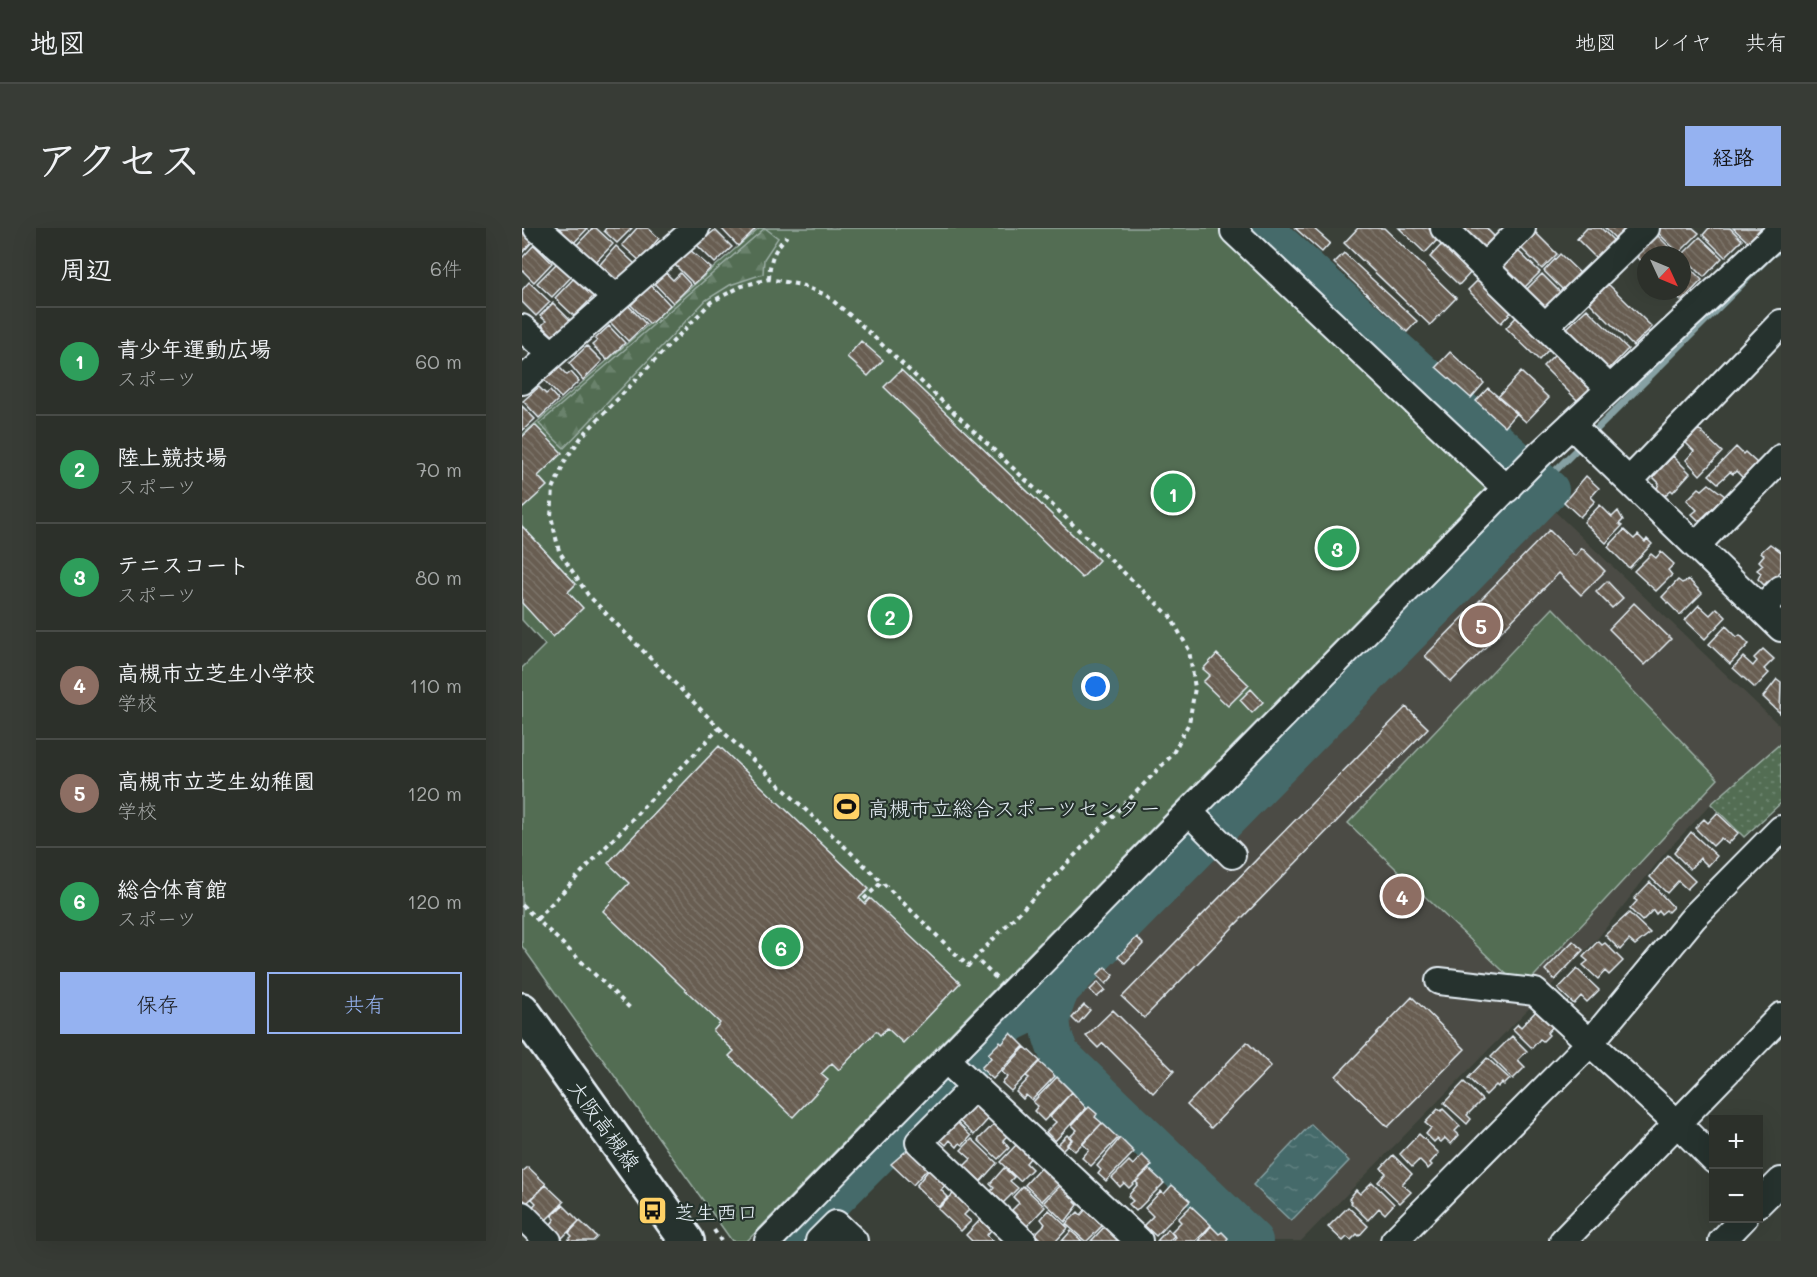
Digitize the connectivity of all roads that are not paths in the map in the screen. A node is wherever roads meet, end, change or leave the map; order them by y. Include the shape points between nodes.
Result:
1 (537, 228) edge
2 (1237, 228) edge
3 (1444, 228) edge
4 (1522, 228) edge
5 (1646, 228) edge
6 (1781, 230) edge
7 (682, 232) edge
8 (1484, 267) junction
9 (616, 298) junction
10 (1781, 323) edge
11 (1545, 326) junction
12 (522, 328) edge
13 (552, 354) junction
14 (522, 381) edge
15 (1610, 389) junction
16 (1571, 425) junction
17 (1781, 458) edge
18 (1629, 481) junction
19 (1512, 484) junction
20 (1696, 546) junction
21 (1781, 589) edge
22 (1762, 609) junction
23 (1781, 628) edge
24 (1195, 818) junction
25 (1781, 829) edge
26 (1227, 850) dead end
27 (1439, 981) dead end
28 (522, 1010) edge
29 (1781, 1016) edge
30 (1590, 1043) junction
31 (960, 1074) junction
32 (1677, 1123) junction
33 (1709, 1156) edge
34 (1781, 1181) edge
35 (1763, 1199) edge
36 (522, 1215) edge
37 (1739, 1223) edge
38 (701, 1236) edge
39 (777, 1238) edge
40 (548, 1241) edge
41 (819, 1241) edge
42 (854, 1241) edge
43 (1023, 1241) edge
44 (1139, 1241) edge
45 (1394, 1241) edge
46 (1563, 1241) edge
47 (1722, 1241) edge

1 - 9 street
2 - 19 street via 1234,231
3 - 8 street
4 - 8 street
5 - 11 street
6 - 15 street
7 - 9 street
8 - 11 street
9 - 13 street
10 - 18 street
11 - 15 street
12 - 13 street
13 - 14 street
15 - 16 street
16 - 18 street
16 - 19 street
17 - 20 street
18 - 20 street
19 - 24 street
20 - 22 street
21 - 22 street
22 - 23 street
24 - 26 street
24 - 31 street via 1012,992
25 - 30 street via 1694,917
27 - 30 street via 1535,992
28 - 38 main road, 大阪高槻線
29 - 32 street
30 - 32 street
30 - 45 street
31 - 39 street
31 - 43 street via 919,1142
31 - 44 street
32 - 33 street
32 - 46 street
34 - 35 street
36 - 40 street
37 - 47 street
41 - 42 street via 836,1224

